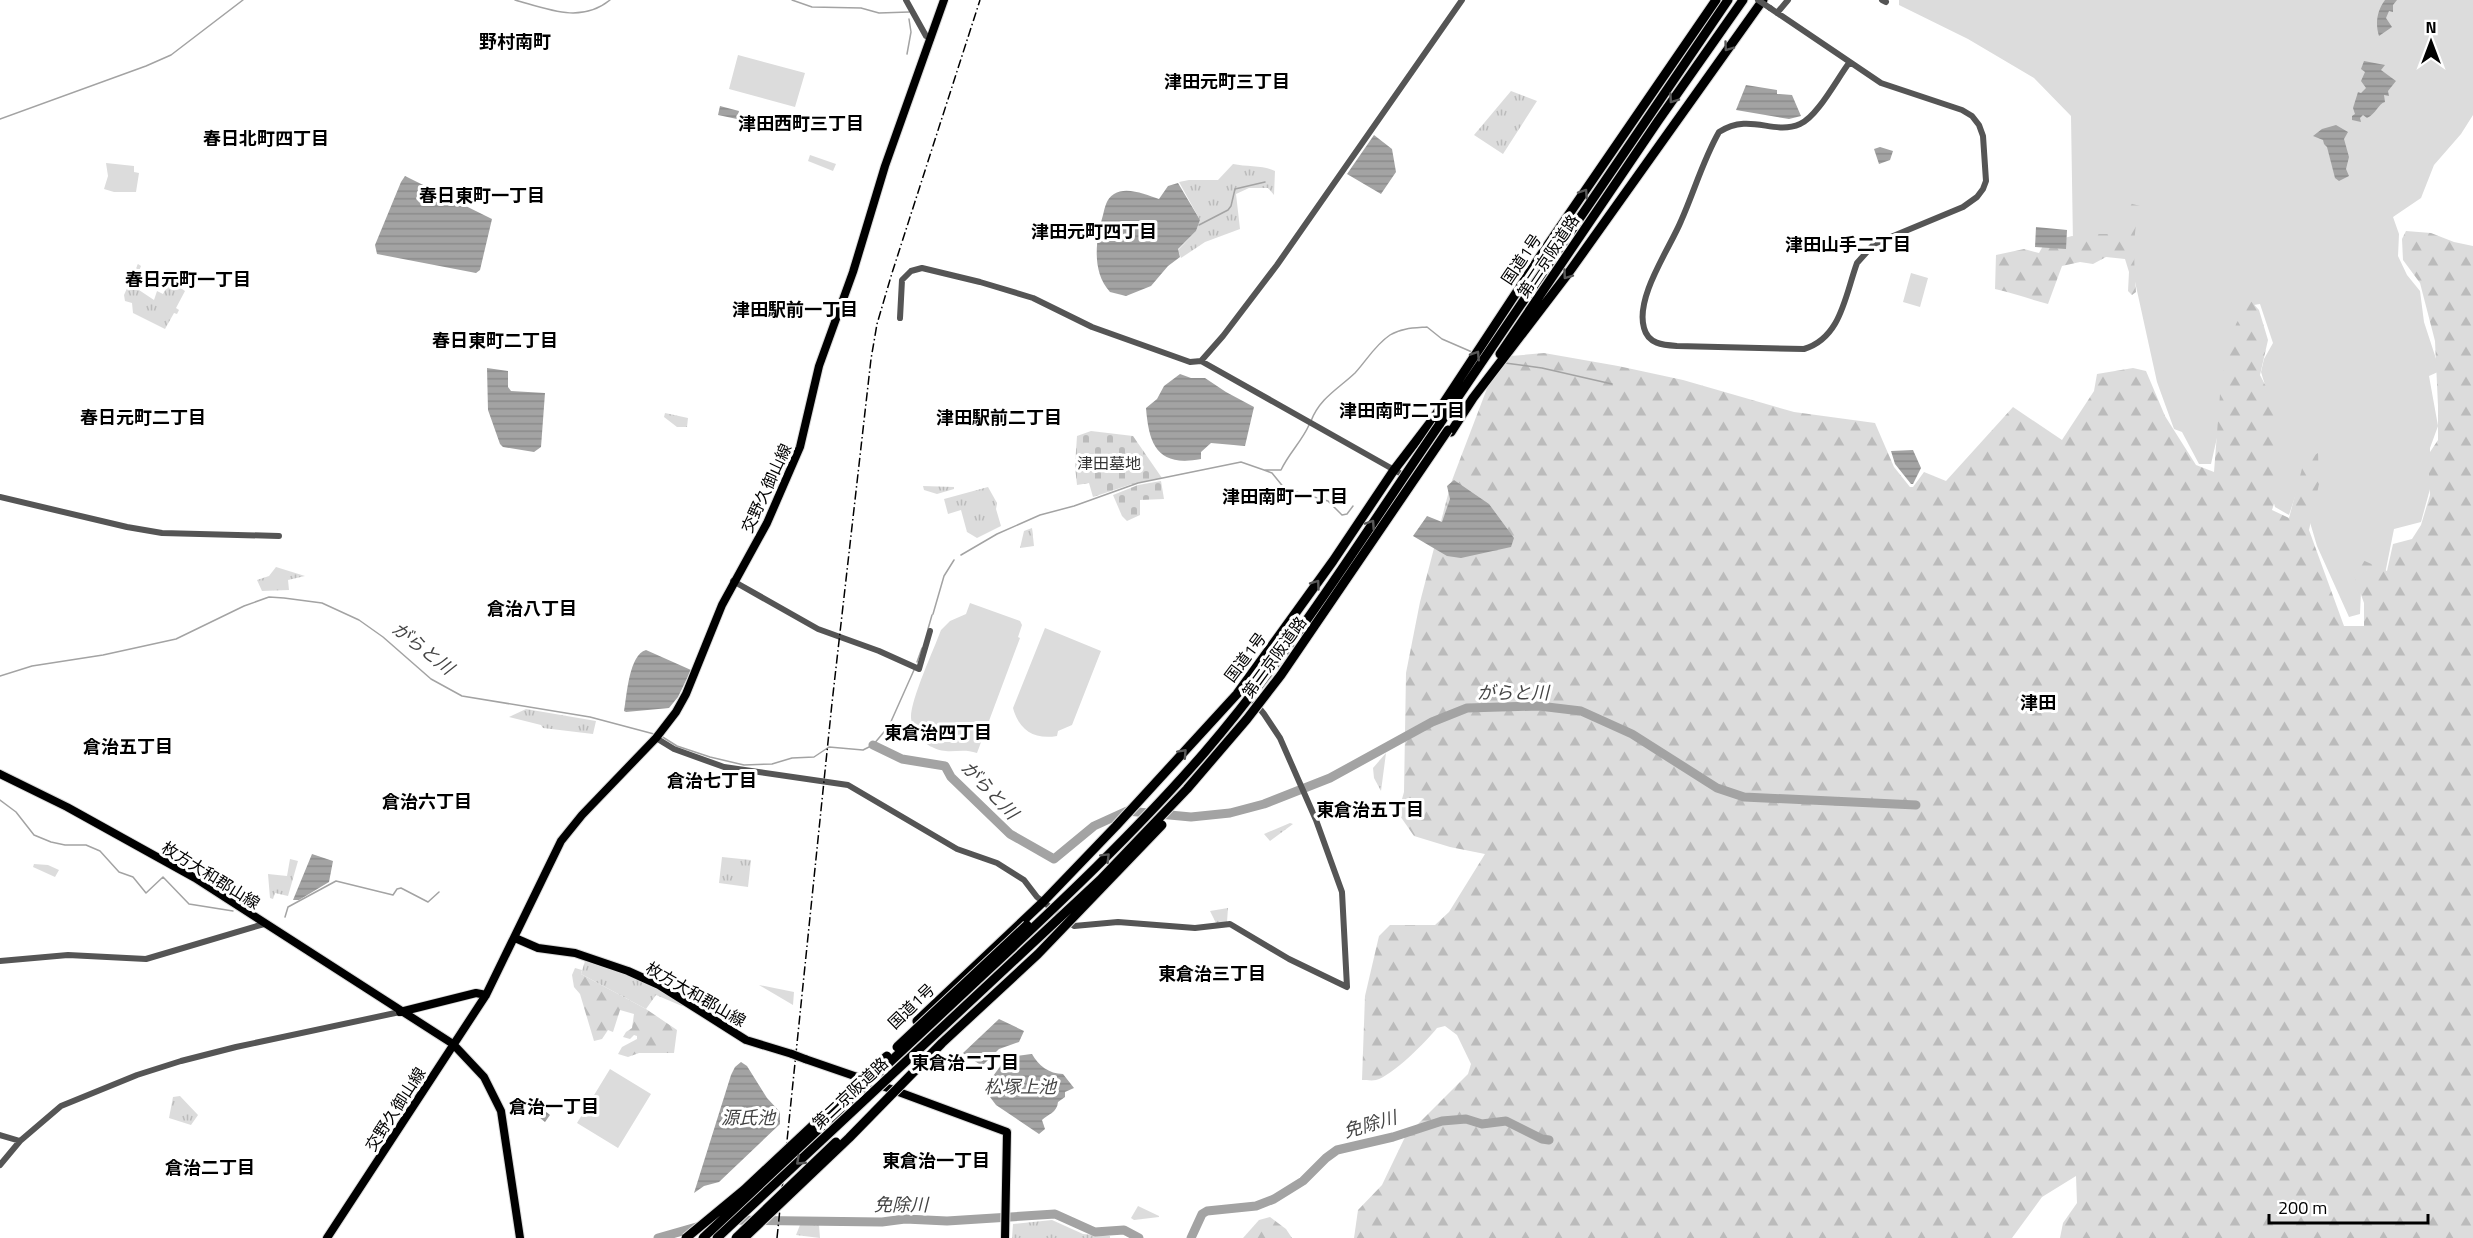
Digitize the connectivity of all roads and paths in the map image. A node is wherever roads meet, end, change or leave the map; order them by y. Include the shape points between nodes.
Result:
1 (906, 0) edge
2 (944, 0) edge
3 (1462, 0) edge
4 (1716, 0) edge
5 (1727, 0) edge
6 (1745, 0) edge
7 (1758, 0) edge
8 (1788, 0) edge
9 (1766, 4) edge
10 (1778, 13) junction
11 (931, 39) junction
12 (1849, 63) junction
13 (900, 318) dead end
14 (1201, 361) junction
15 (1449, 431) junction
16 (1394, 470) junction
17 (1417, 483) junction
18 (0, 497) edge
19 (279, 536) dead end
20 (733, 581) junction
21 (930, 631) dead end
22 (1242, 687) junction
23 (658, 736) junction
24 (0, 774) edge
25 (1092, 871) junction
26 (1042, 902) junction
27 (1064, 914) junction
28 (264, 924) junction
29 (516, 938) junction
30 (0, 962) edge
31 (486, 995) junction
32 (400, 1011) junction
33 (453, 1044) junction
34 (0, 1135) edge
35 (20, 1141) junction
36 (0, 1165) edge
37 (327, 1238) edge
38 (520, 1238) edge
39 (686, 1238) edge
40 (703, 1238) edge
41 (717, 1238) edge
42 (736, 1238) edge
43 (744, 1238) edge
44 (1005, 1238) edge

1 - 11 street
2 - 11 main road, 交野久御山線
3 - 14 street via 1277,265
16 -> 4 highway, 国道1号 via 1433,419
25 -> 5 highway, 第二京阪道路, bridge via 1178,782 1238,712 1295,636
6 -> 15 highway, 第二京阪道路 via 1658,121
7 - 9 street, bridge
8 - 10 street
9 - 10 street
9 -> 15 highway
10 - 12 street
11 - 20 main road, 交野久御山線 via 819,366 800,447 767,523
12 - 12 street via 1897,90 1972,116 1983,136 1983,189 1964,207 1874,244 1863,254 1831,333 1814,346 1677,346 1653,341 1643,326 1648,291 1719,132 1743,123 1788,128 1801,124 1815,112
13 - 14 street via 902,280 911,271 922,268 1033,298 1092,327 1190,362
14 - 16 street
15 - 17 highway, bridge
15 - 27 highway, 第二京阪道路, bridge via 1305,642 1247,719 1187,789
16 - 17 street
22 -> 16 highway, 国道1号
17 - 43 highway, bridge via 1284,678 1211,770 1038,954
18 - 19 street via 162,533
20 - 21 street via 818,629 919,669
20 - 23 main road, 交野久御山線 via 691,684
26 -> 22 highway, 国道1号
22 - 26 street via 1280,738 1342,891 1347,987 1230,924 1195,928 1118,922 1074,926
23 - 26 street via 674,749 724,767 848,785 957,849 997,863 1024,880
23 - 29 main road, 交野久御山線 via 561,841
24 - 28 main road, 枚方大和郡山線 via 195,878
25 - 39 highway, bridge via 1054,900 744,1190
25 - 40 highway, 第二京阪道路, bridge
26 - 39 highway, 国道1号, bridge
27 -> 41 highway, 第二京阪道路, bridge
27 - 42 highway, bridge via 1032,953
28 - 30 street via 146,959 68,955
28 - 32 main road, 枚方大和郡山線
29 - 31 main road
29 - 44 main road, 枚方大和郡山線, bridge via 538,948 575,953 628,971 659,985 746,1040 1007,1132
31 - 32 main road via 476,993
31 - 33 main road, 交野久御山線
32 - 33 main road, 枚方大和郡山線
32 - 35 street via 171,1064 62,1106
33 - 37 main road, 交野久御山線
33 - 38 main road, 枚方大和郡山線 via 484,1077 501,1111
34 - 35 street
35 - 36 street

